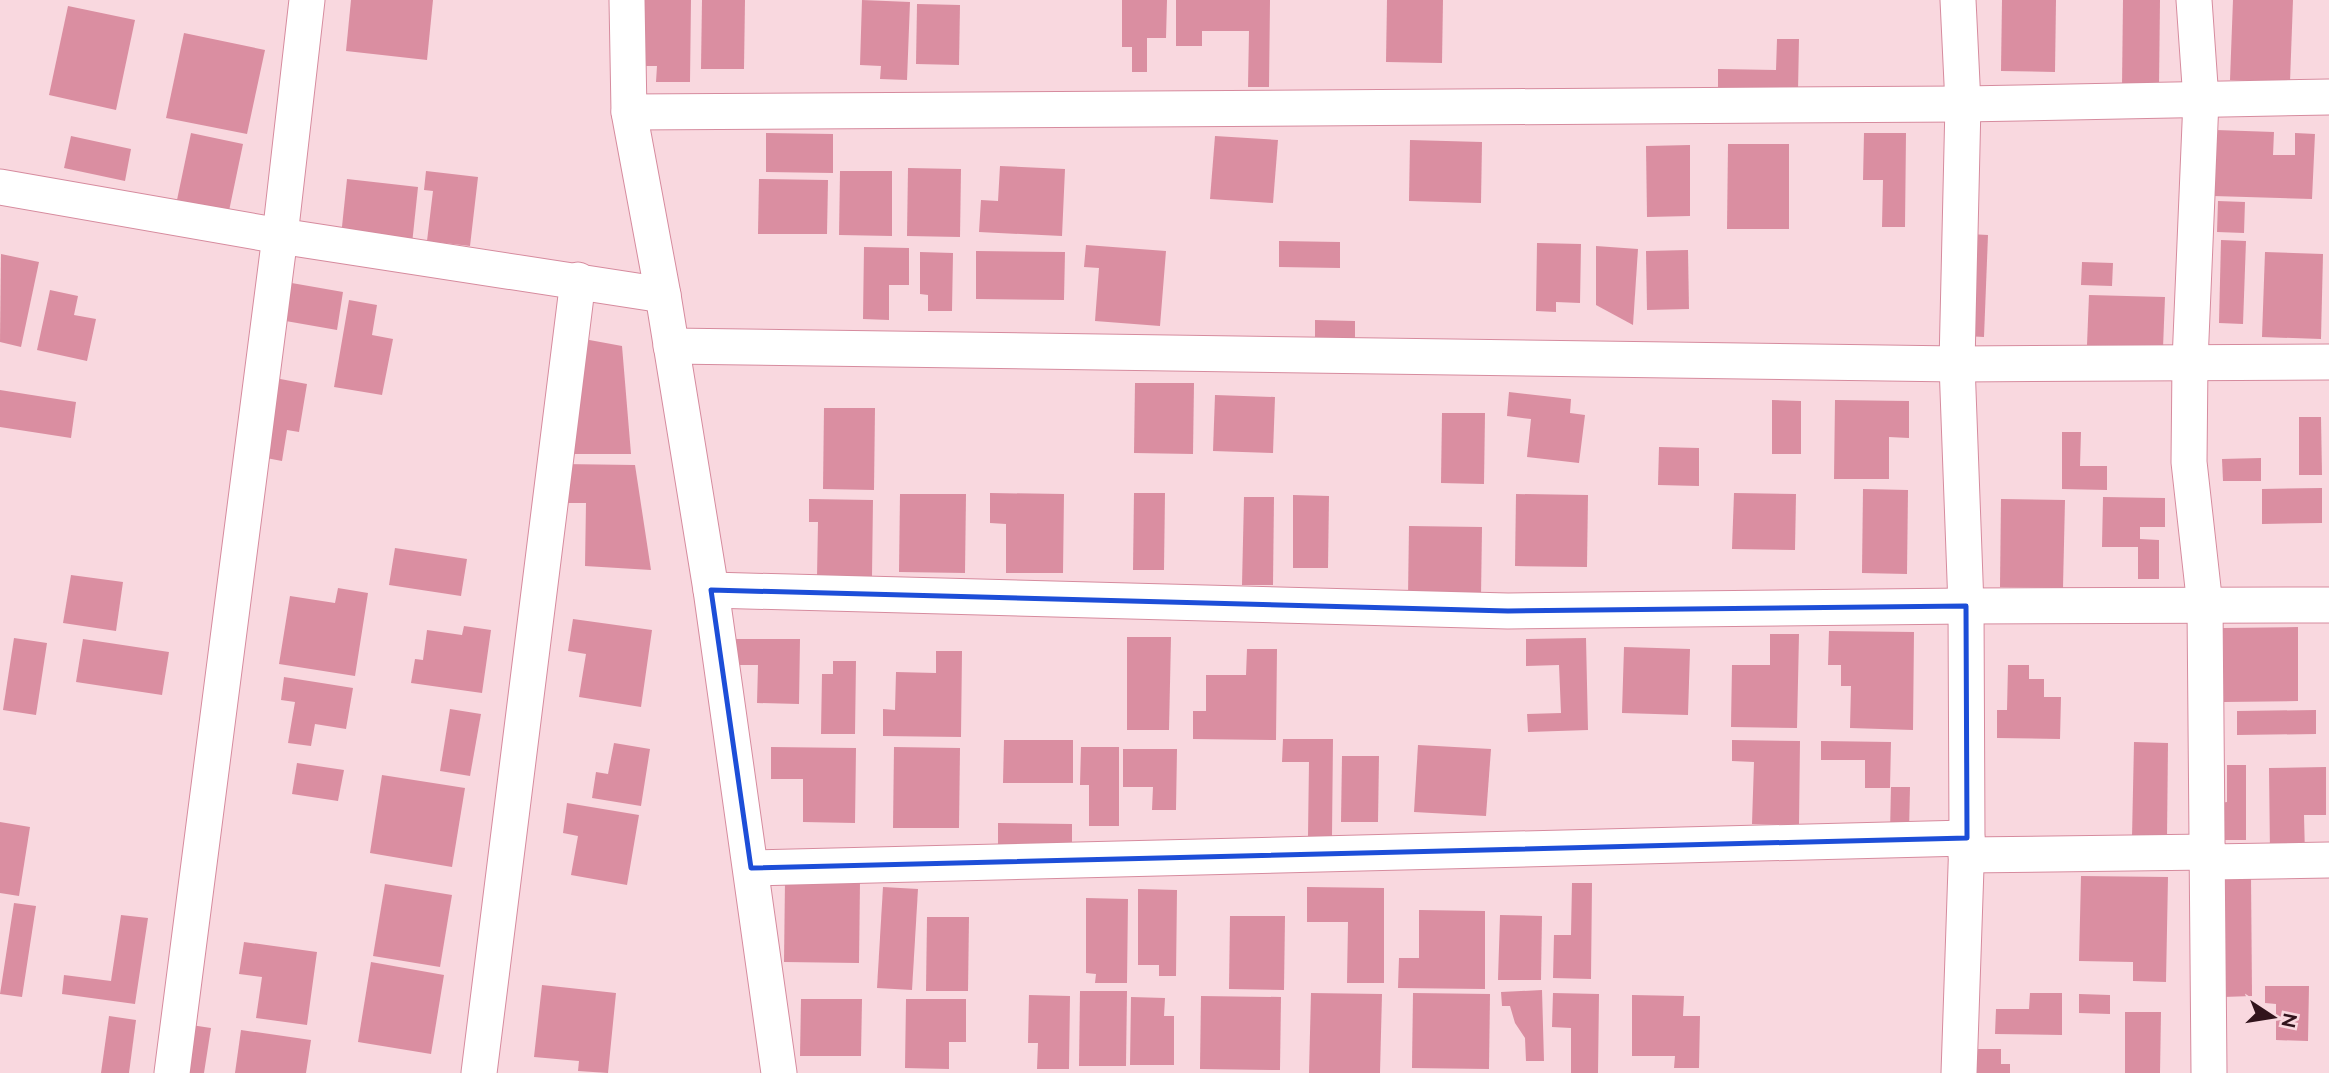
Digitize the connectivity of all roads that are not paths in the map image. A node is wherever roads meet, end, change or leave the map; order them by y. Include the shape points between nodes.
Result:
1 (307, 0) edge
2 (627, 0) edge
3 (1958, 0) edge
4 (2194, 0) edge
5 (2329, 97) edge
6 (2201, 100) junction
7 (1963, 104) junction
8 (629, 112) junction
9 (0, 187) edge
10 (280, 236) junction
11 (578, 280) junction
12 (663, 295) junction
13 (671, 346) junction
14 (2190, 362) junction
15 (2329, 362) edge
16 (1957, 364) junction
17 (711, 590) junction
18 (2329, 605) edge
19 (1966, 606) junction
20 (2205, 606) junction
21 (1967, 846) junction
22 (2209, 857) junction
23 (2329, 860) edge
24 (751, 868) junction
25 (172, 1073) edge
26 (479, 1073) edge
27 (779, 1073) edge
28 (1959, 1073) edge
29 (2209, 1073) edge

1 - 10 street
2 - 8 street
3 - 7 street
4 - 6 street
5 - 6 street
6 - 7 street
6 - 14 street
7 - 8 street
7 - 16 street
8 - 12 street
9 - 10 street
10 - 11 street
10 - 25 street
11 - 12 street
11 - 26 street
12 - 13 street
13 - 16 street
13 - 17 street
14 - 15 street
14 - 16 street
14 - 20 street via 2189,462
16 - 19 street
17 - 19 street via 1508,611
17 - 24 street
18 - 20 street
19 - 20 street
19 - 21 street
20 - 22 street
21 - 22 street
21 - 24 street
21 - 28 street
22 - 23 street
22 - 29 street
24 - 27 street

